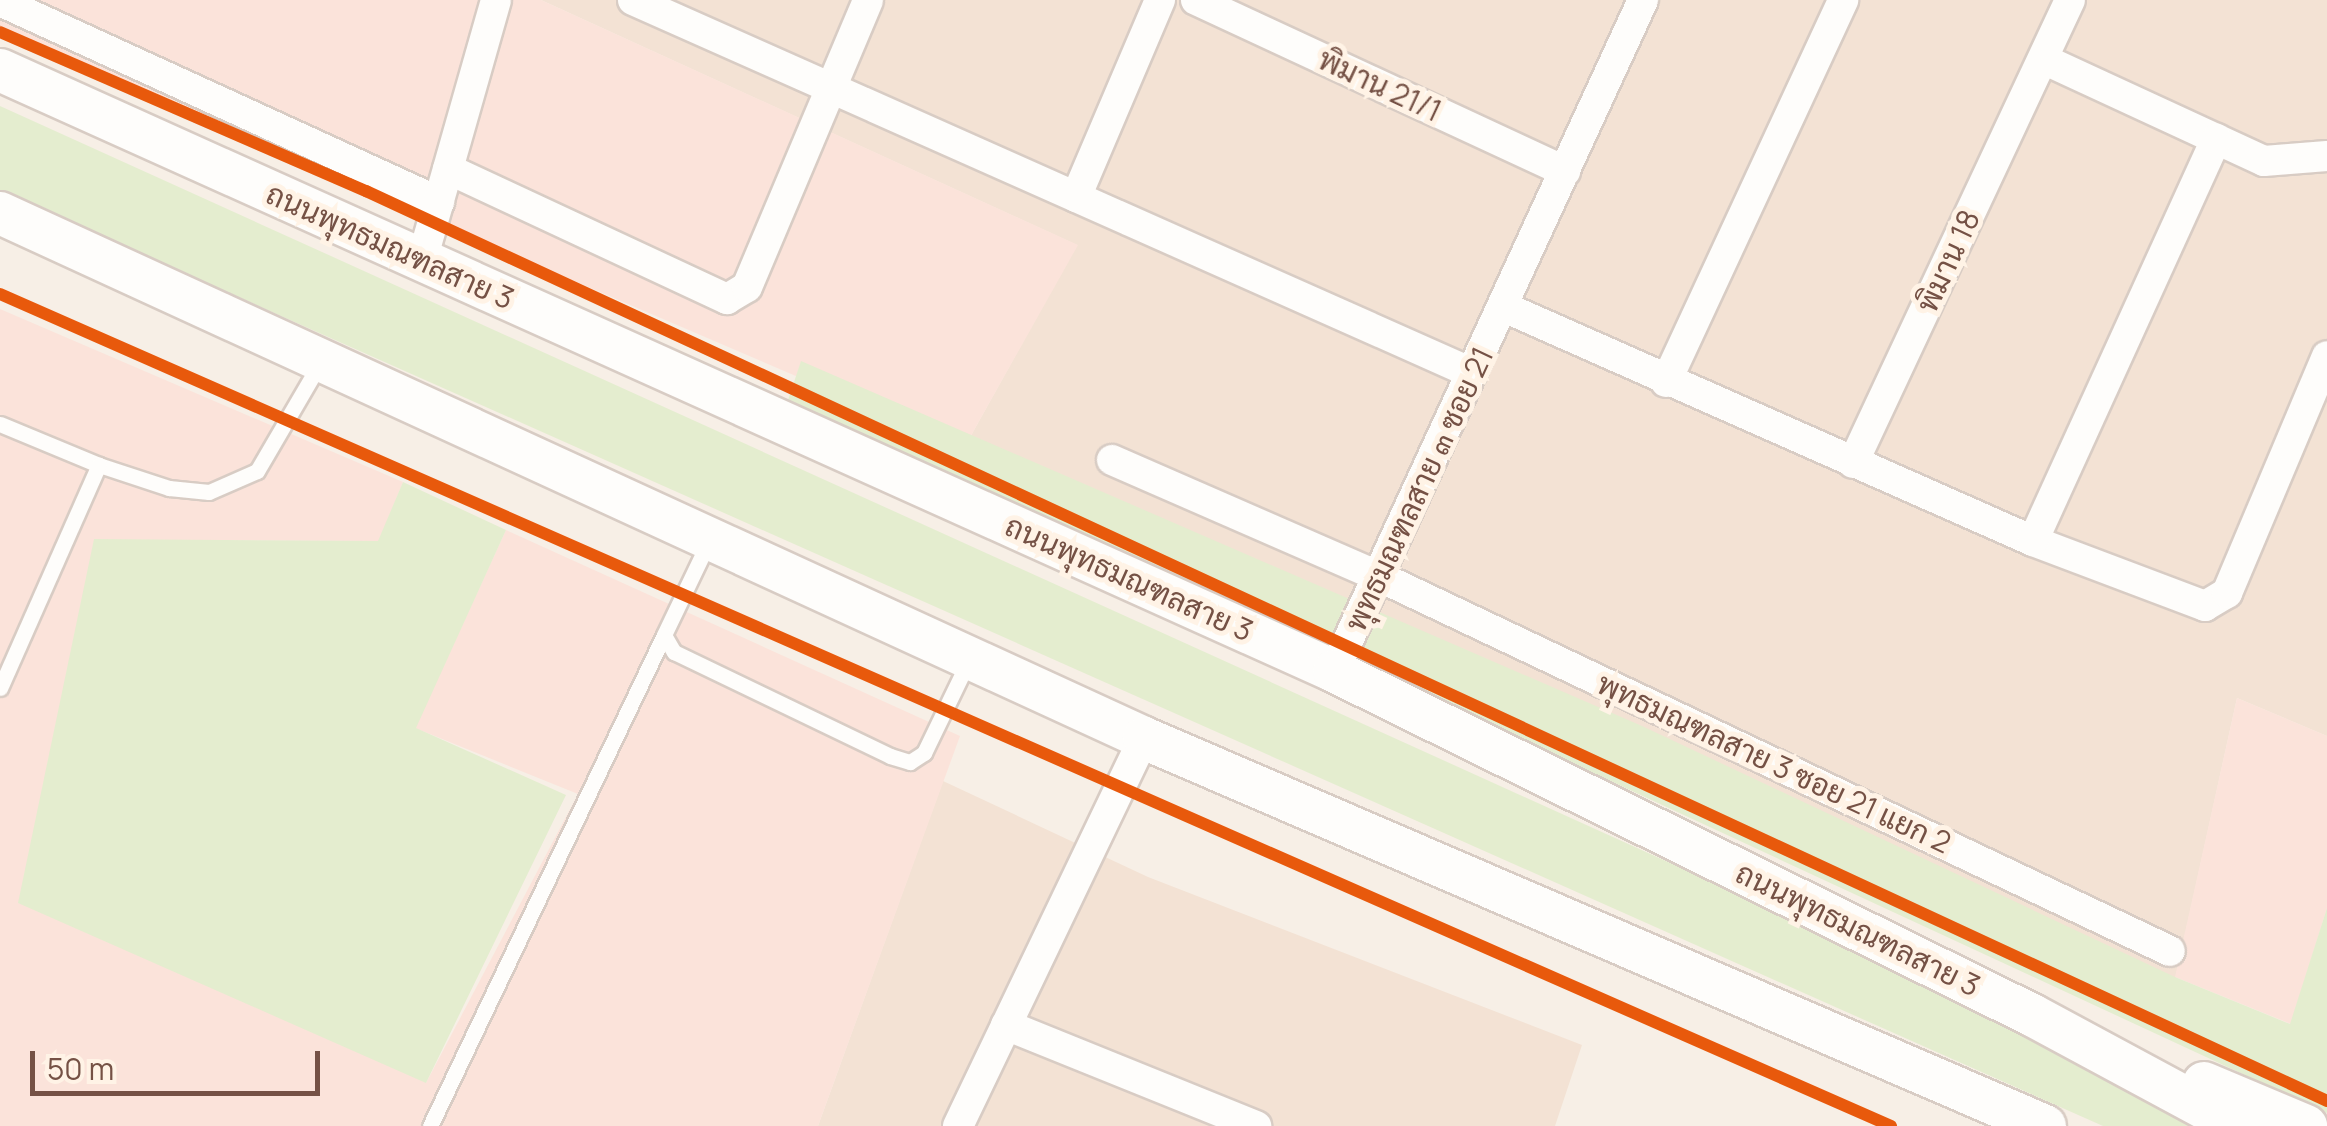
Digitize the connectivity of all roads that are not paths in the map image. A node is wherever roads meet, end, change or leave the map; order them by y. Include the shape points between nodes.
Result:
1 (496, 0) edge
2 (633, 0) edge
3 (868, 0) edge
4 (1160, 0) edge
5 (1196, 0) edge
6 (1643, 0) edge
7 (1842, 0) edge
8 (2070, 0) edge
9 (0, 1) edge
10 (2044, 59) junction
11 (0, 70) edge
12 (831, 88) junction
13 (2216, 138) junction
14 (2327, 156) edge
15 (448, 169) junction
16 (1564, 170) junction
17 (1076, 197) junction
18 (439, 202) junction
19 (0, 213) edge
20 (422, 260) junction
21 (1504, 308) junction
22 (2327, 356) edge
23 (321, 362) junction
24 (1472, 373) junction
25 (1666, 382) junction
26 (0, 424) edge
27 (1112, 460) dead end
28 (1853, 463) junction
29 (99, 465) junction
30 (710, 540) junction
31 (2033, 541) junction
32 (1378, 576) junction
33 (664, 634) junction
34 (970, 659) junction
35 (1334, 670) junction
36 (0, 688) edge
37 (1144, 738) junction
38 (2170, 950) dead end
39 (2032, 1015) junction
40 (1006, 1024) junction
41 (1989, 1103) junction
42 (430, 1126) edge
43 (958, 1126) edge
44 (1256, 1126) edge
45 (2031, 1126) edge
46 (2044, 1126) edge
47 (2238, 1126) edge
48 (2306, 1126) edge

1 - 15 street
2 - 12 street
3 - 12 street
4 - 17 street
5 - 16 street, พิมาน 21/1
6 - 16 street, พุทธมณฑลสาย ๓ ซอย 21
7 - 25 street
8 - 10 street, พิมาน 18
9 - 18 street
10 - 13 street
10 - 28 street, พิมาน 18
11 - 20 main road, ถนนพุทธมณฑลสาย 3
12 - 15 street via 747,287 727,298
12 - 17 street
13 - 14 street via 2264,161
13 - 31 street
15 - 18 street
16 - 21 street, พุทธมณฑลสาย ๓ ซอย 21
17 - 24 street
18 - 20 street
19 - 23 main road
20 - 35 main road, ถนนพุทธมณฑลสาย 3
21 - 24 street, พุทธมณฑลสาย ๓ ซอย 21
21 - 25 street
22 - 31 street via 2227,593 2205,606
23 - 29 lane via 257,472 209,492 169,488
23 - 30 main road
24 - 32 street, พุทธมณฑลสาย ๓ ซอย 21
25 - 28 street
26 - 29 lane
27 - 32 street, พุทธมณฑลสาย 3 ซอย 21 แยก 2
28 - 31 street
29 - 36 lane
30 - 33 lane
30 - 34 main road
32 - 35 street, พุทธมณฑลสาย ๓ ซอย 21
32 - 38 street, พุทธมณฑลสาย 3 ซอย 21 แยก 2
33 - 34 lane via 674,652 691,661 910,762 924,753
33 - 42 lane
34 - 37 main road
35 - 39 main road, ถนนพุทธมณฑลสาย 3
37 - 40 street
37 - 41 main road
39 - 47 main road, ถนนพุทธมณฑลสาย 3
39 - 48 main road
40 - 43 street
40 - 44 street
41 - 45 main road
41 - 46 main road

